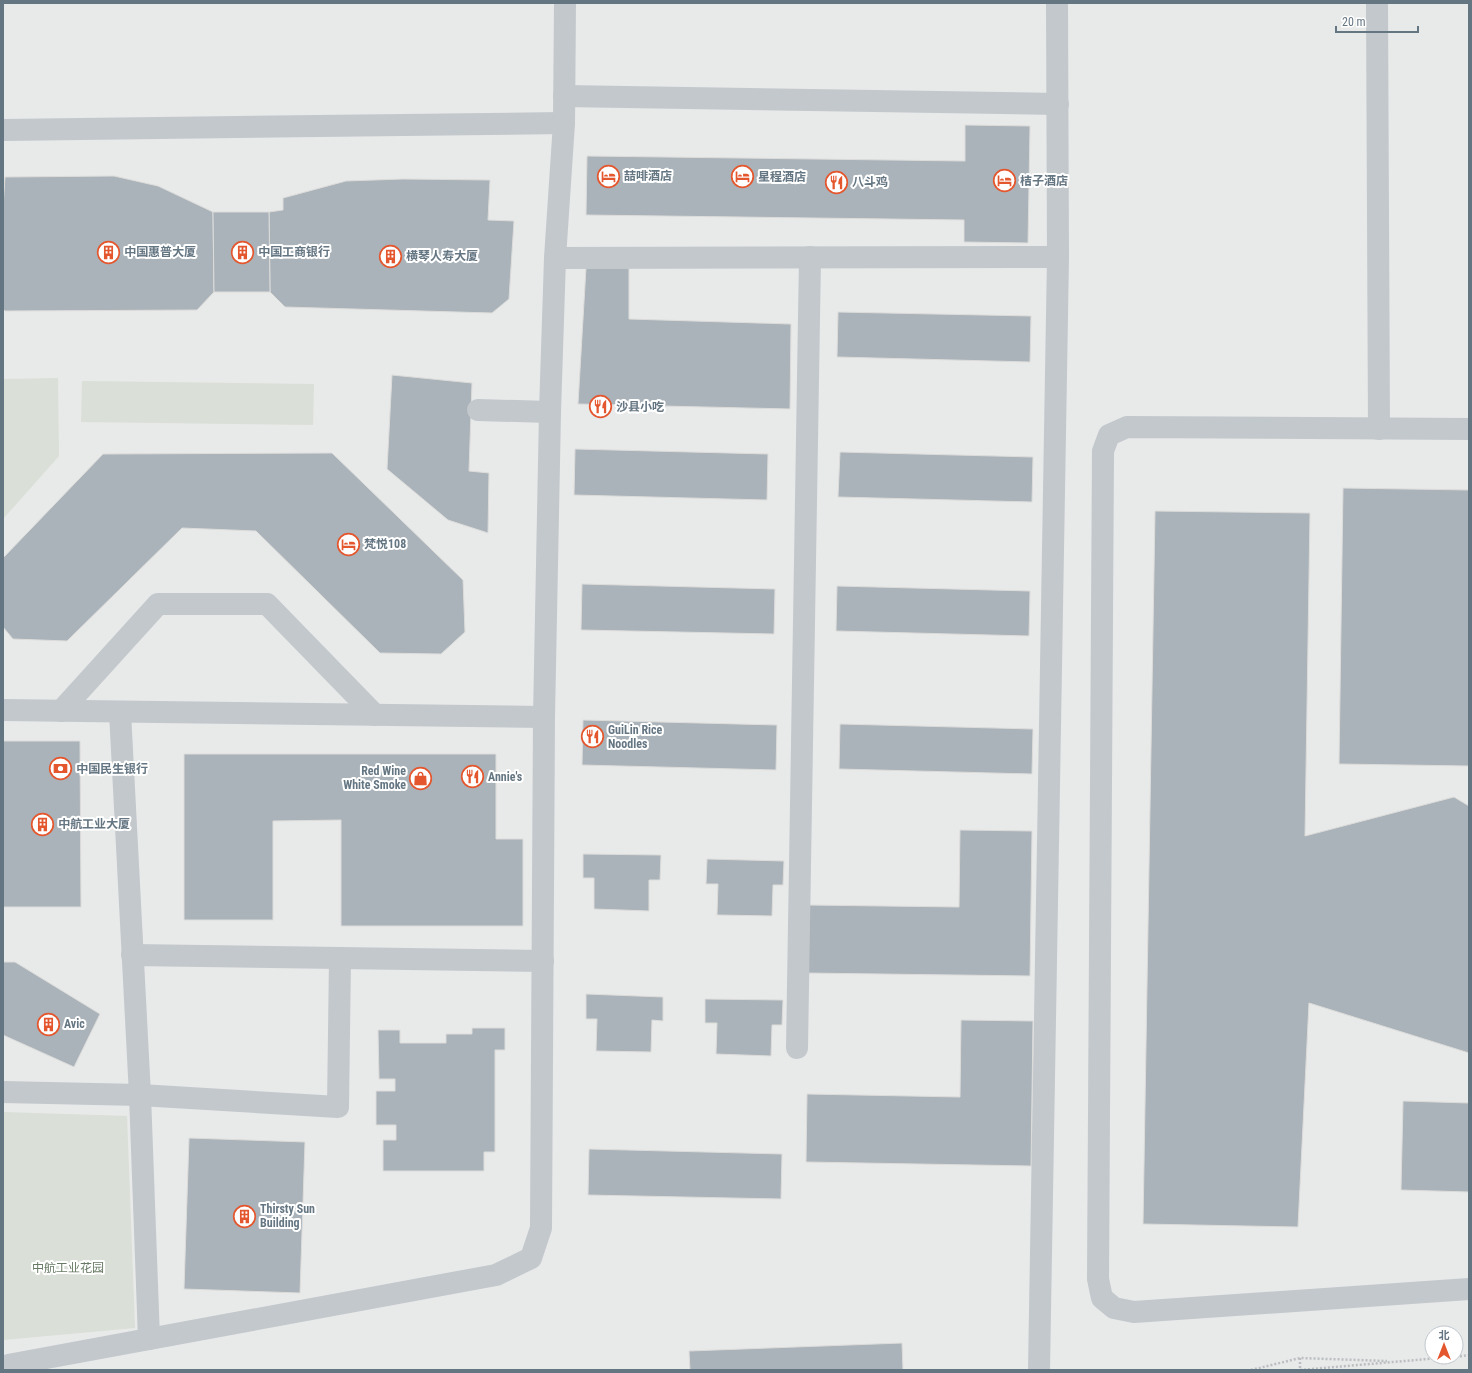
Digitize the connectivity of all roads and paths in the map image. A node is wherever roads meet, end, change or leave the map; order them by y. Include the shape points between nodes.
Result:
1 (565, 3) edge
2 (1057, 3) edge
3 (1377, 3) edge
4 (564, 96) junction
5 (1058, 104) junction
6 (564, 123) junction
7 (3, 130) edge
8 (810, 257) junction
9 (1058, 257) junction
10 (555, 258) junction
11 (478, 410) dead end
12 (550, 412) junction
13 (1380, 429) junction
14 (1469, 429) edge
15 (3, 710) edge
16 (61, 711) junction
17 (120, 712) junction
18 (375, 715) junction
19 (544, 717) junction
20 (132, 955) junction
21 (340, 958) junction
22 (543, 961) junction
23 (797, 1048) dead end
24 (3, 1092) edge
25 (140, 1095) junction
26 (1469, 1289) edge
27 (149, 1339) junction
28 (1300, 1358) junction
29 (1424, 1360) edge
30 (1397, 1362) junction
31 (8, 1365) dead end
32 (1039, 1370) edge
33 (1251, 1370) edge
34 (1300, 1370) edge

1 - 4 street
2 - 5 street
3 - 13 street
4 - 5 street
4 - 6 street
5 - 9 street
6 - 7 street
6 - 10 street
8 - 9 street
8 - 10 street
8 - 23 street
9 - 32 street
10 - 12 street
11 - 12 street
12 - 19 street
13 - 14 street
13 - 26 street via 1127,427 1109,435 1103,451 1098,1279 1102,1298 1114,1308 1134,1312
15 - 16 street
16 - 17 street
16 - 18 street via 158,604 267,604
17 - 18 street
17 - 20 street
18 - 19 street
19 - 22 street
20 - 21 street
20 - 25 street
21 - 22 street
21 - 25 street via 338,1107
22 - 27 street via 541,1228 531,1258 496,1274
24 - 25 street
25 - 27 street
27 - 31 street
28 - 30 path
28 - 33 path
28 - 34 path, bridge
29 - 30 path
30 - 34 path

